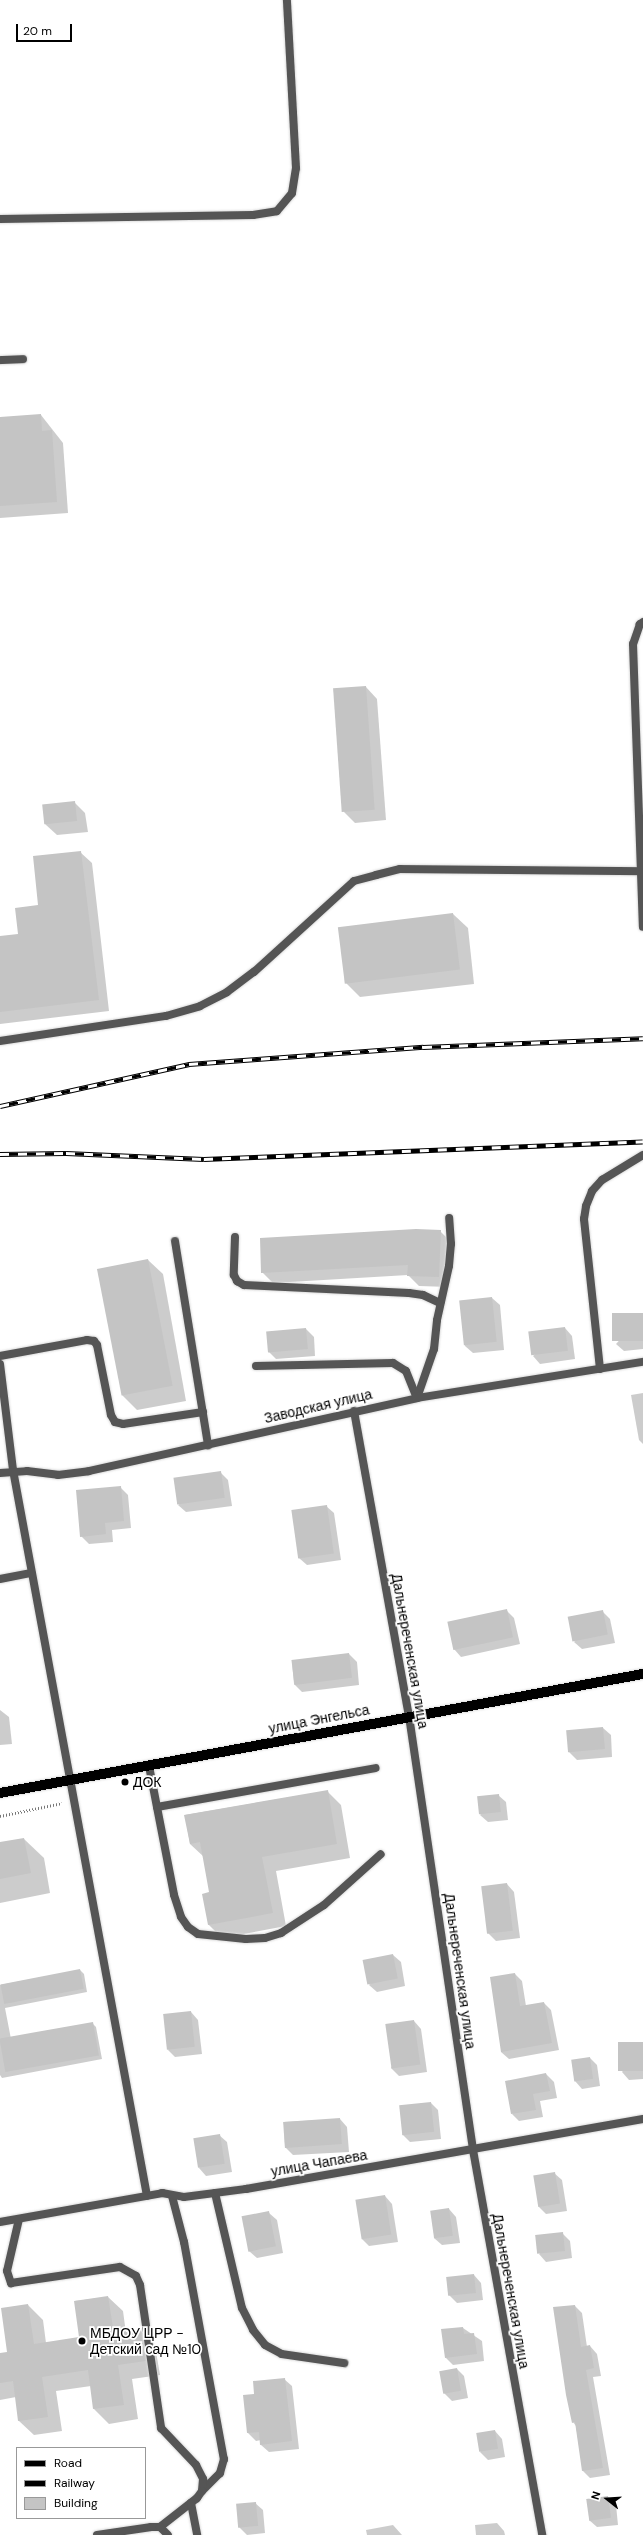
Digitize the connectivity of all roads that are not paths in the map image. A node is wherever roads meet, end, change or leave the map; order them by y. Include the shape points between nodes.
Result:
1 (287, 0) edge
2 (0, 219) edge
3 (23, 359) dead end
4 (0, 360) edge
5 (643, 622) edge
6 (642, 871) edge
7 (643, 927) edge
8 (0, 1041) edge
9 (643, 1155) edge
10 (449, 1218) dead end
11 (235, 1237) dead end
12 (175, 1241) dead end
13 (440, 1302) junction
14 (0, 1356) edge
15 (643, 1362) edge
16 (0, 1364) edge
17 (256, 1366) dead end
18 (600, 1369) junction
19 (417, 1398) junction
20 (354, 1411) junction
21 (203, 1412) junction
22 (208, 1445) junction
23 (13, 1470) junction
24 (0, 1472) edge
25 (31, 1573) junction
26 (0, 1579) edge
27 (643, 1674) edge
28 (409, 1716) junction
29 (148, 1766) junction
30 (376, 1768) dead end
31 (68, 1780) junction
32 (0, 1793) edge
33 (157, 1808) junction
34 (381, 1854) dead end
35 (643, 2119) edge
36 (473, 2150) junction
37 (215, 2193) junction
38 (147, 2196) junction
39 (172, 2196) junction
40 (19, 2219) junction
41 (0, 2222) edge
42 (344, 2363) dead end
43 (202, 2491) junction
44 (191, 2503) junction
45 (160, 2527) junction
46 (97, 2535) edge
47 (168, 2535) edge
48 (197, 2535) edge
49 (542, 2535) edge

1 - 2 street via 296,168 292,193 277,211 254,215
3 - 4 street
5 - 6 street via 633,644
6 - 7 street
6 - 8 street via 400,869 376,875 354,881 254,972 228,992 200,1006 166,1016
9 - 18 street via 602,1180 592,1191 586,1206 584,1219
10 - 13 street via 451,1244
11 - 13 street via 234,1275 237,1281 244,1285 409,1293
12 - 21 street
13 - 19 street via 434,1349
14 - 21 street via 87,1340 94,1341 97,1345 111,1415 115,1422 123,1424
15 - 18 street, Заводская улица
16 - 23 street
17 - 19 street via 393,1363 406,1371
18 - 19 street, Заводская улица
19 - 20 street, Заводская улица
20 - 22 street, Заводская улица
20 - 28 street, Дальнереченская улица
21 - 22 street
22 - 23 street, Заводская улица via 75,1474
23 - 24 street, Заводская улица
23 - 25 street
25 - 26 street
25 - 31 street
27 - 28 main road, улица Энгельса
28 - 29 main road, улица Энгельса
28 - 36 street, Дальнереченская улица
29 - 31 main road, улица Энгельса
29 - 33 street
30 - 33 street
31 - 32 main road, улица Энгельса
31 - 38 street
33 - 34 street via 181,1917 188,1927 198,1934 246,1939 265,1938 281,1933 324,1905
35 - 36 street, улица Чапаева
36 - 37 street, улица Чапаева
36 - 49 street, Дальнереченская улица
37 - 39 street, улица Чапаева
37 - 42 street via 242,2308 253,2330 265,2345 282,2354
38 - 39 street, улица Чапаева via 162,2193
38 - 40 street, улица Чапаева
39 - 43 street via 190,2273 224,2459 220,2473
40 - 41 street, улица Чапаева
40 - 43 street via 7,2271 11,2283 120,2267 136,2276 140,2285 161,2428 201,2471
43 - 44 street
44 - 45 street
44 - 48 street
45 - 46 street
45 - 47 street

